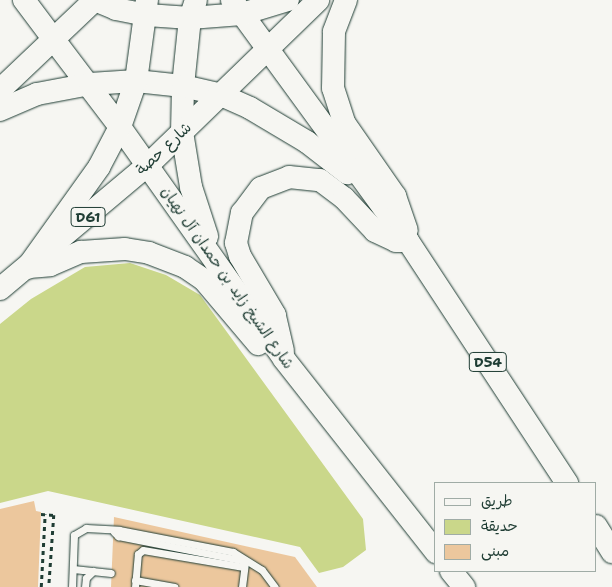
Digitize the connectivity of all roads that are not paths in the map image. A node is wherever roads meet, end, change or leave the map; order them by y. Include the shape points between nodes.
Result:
1 (24, 0) edge
2 (95, 0) edge
3 (288, 0) edge
4 (318, 0) edge
5 (346, 0) edge
6 (147, 7) edge
7 (237, 7) edge
8 (193, 9) edge
9 (54, 40) junction
10 (268, 49) junction
11 (136, 81) junction
12 (90, 84) junction
13 (183, 86) junction
14 (0, 90) edge
15 (221, 95) junction
16 (0, 110) edge
17 (120, 126) junction
18 (182, 132) junction
19 (148, 165) junction
20 (370, 191) junction
21 (408, 241) junction
22 (215, 258) junction
23 (27, 268) junction
24 (0, 289) edge
25 (284, 359) junction
26 (567, 482) edge
27 (597, 528) edge
28 (434, 549) edge
29 (612, 552) edge
30 (245, 562) junction
31 (73, 570) junction
32 (93, 571) junction
33 (452, 572) edge
34 (112, 573) dead end
35 (135, 584) edge
36 (72, 587) edge
37 (85, 587) edge
38 (174, 587) edge
39 (242, 587) edge
40 (275, 587) edge
41 (464, 587) edge

1 - 9 main road, شارع الشيخ زايد بن حمدان آل نهيان
2 - 6 main road via 116,9
2 - 9 main road
3 - 7 main road
4 - 10 main road, شارع حصة / D61
5 - 21 main road via 334,32 333,88 345,124 402,211
6 - 8 main road
6 - 11 main road
7 - 8 main road
7 - 10 main road, D54
8 - 13 main road
9 - 12 main road, شارع الشيخ زايد بن حمدان آل نهيان
9 - 14 main road
10 - 15 main road, شارع حصة / D61
10 - 20 main road, D54
11 - 12 main road
11 - 13 main road
11 - 17 main road
12 - 16 main road via 45,92
12 - 17 main road, شارع الشيخ زايد بن حمدان آل نهيان
13 - 15 main road
13 - 18 main road
15 - 18 main road, شارع حصة / D61
15 - 20 main road via 307,142
17 - 19 main road, شارع الشيخ زايد بن حمدان آل نهيان
17 - 23 main road via 99,167
18 - 19 main road, شارع حصة / D61
18 - 22 main road via 191,187
19 - 22 main road, شارع الشيخ زايد بن حمدان آل نهيان
19 - 23 main road, شارع حصة / D61
20 - 21 main road, D54
21 - 25 main road via 396,241 375,231 344,198 320,180 289,177 261,188 242,212 236,243 240,256 275,315
21 - 26 main road, D54
22 - 25 main road, شارع الشيخ زايد بن حمدان آل نهيان
23 - 24 main road, شارع حصة / D61
23 - 25 main road via 50,265 81,252 100,250 125,249 169,260 204,280 258,345
25 - 28 main road, شارع الشيخ زايد بن حمدان آل نهيان
27 - 29 main road
30 - 31 lane via 86,528 77,531
30 - 35 lane via 143,550 138,554
30 - 39 lane
30 - 40 lane via 262,570
31 - 32 lane
31 - 36 lane
32 - 34 lane
32 - 37 lane via 86,578
33 - 41 main road
35 - 38 lane

